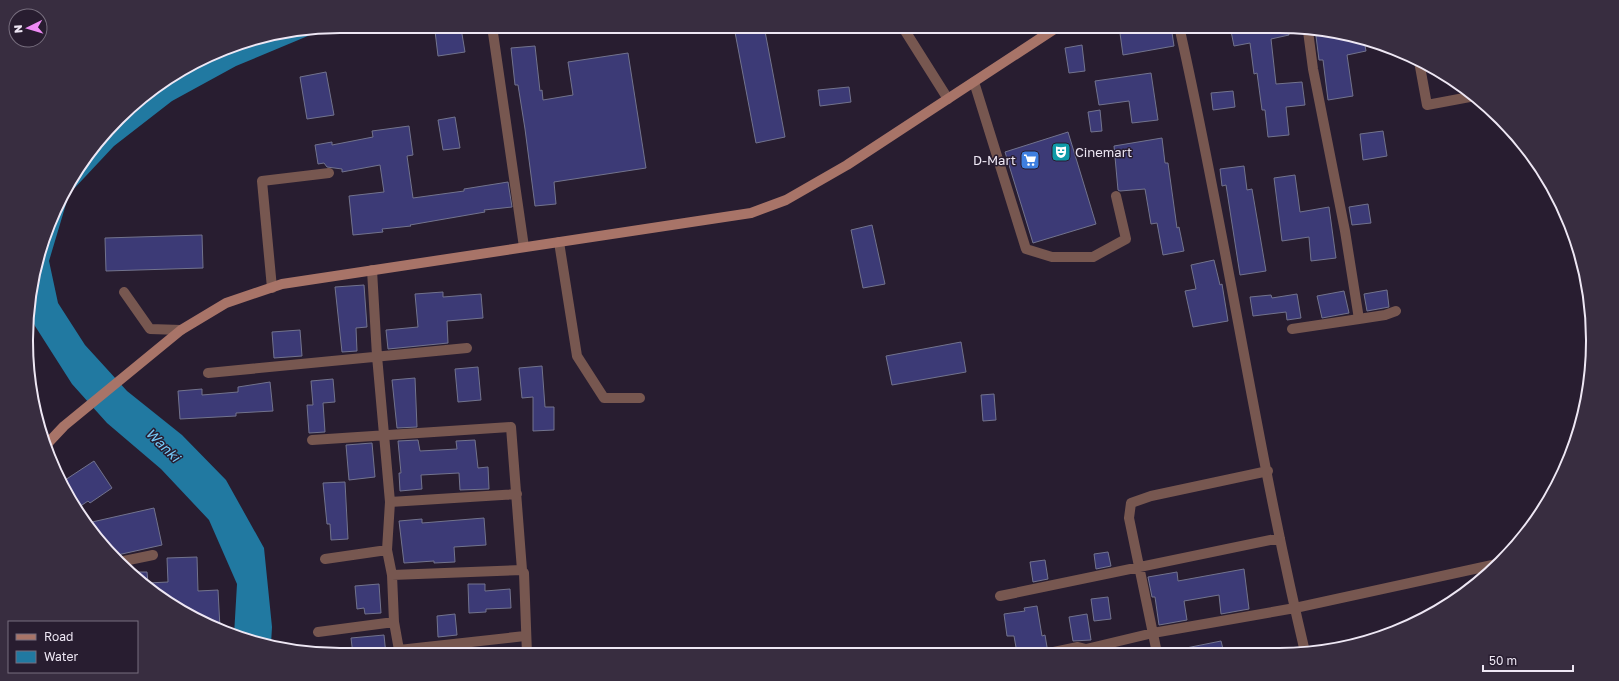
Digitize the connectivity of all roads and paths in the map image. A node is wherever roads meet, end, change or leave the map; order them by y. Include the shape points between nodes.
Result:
1 (493, 33) edge
2 (906, 33) edge
3 (1048, 33) edge
4 (1181, 33) edge
5 (1309, 35) edge
6 (1420, 68) edge
7 (974, 82) junction
8 (1467, 98) edge
9 (948, 99) junction
10 (329, 173) dead end
11 (1116, 196) dead end
12 (559, 242) junction
13 (524, 247) junction
14 (372, 270) junction
15 (272, 288) junction
16 (124, 292) dead end
17 (1396, 311) dead end
18 (1359, 319) junction
19 (1292, 329) dead end
20 (181, 330) junction
21 (467, 348) dead end
22 (376, 356) junction
23 (208, 373) dead end
24 (640, 398) dead end
25 (383, 434) junction
26 (312, 440) dead end
27 (50, 441) edge
28 (1268, 471) junction
29 (516, 494) junction
30 (390, 502) junction
31 (1280, 538) junction
32 (387, 550) junction
33 (153, 555) dead end
34 (325, 559) dead end
35 (126, 561) edge
36 (1487, 566) edge
37 (1139, 567) junction
38 (522, 570) junction
39 (392, 575) junction
40 (1000, 596) dead end
41 (1295, 608) junction
42 (394, 622) junction
43 (318, 632) dead end
44 (1153, 633) junction
45 (525, 636) junction
46 (1304, 647) edge
47 (398, 648) edge
48 (430, 648) edge
49 (526, 648) edge
50 (1098, 648) edge
51 (1155, 648) edge

1 - 13 street
2 - 9 street
3 - 7 street
4 - 28 street via 1200,118
5 - 18 street
6 - 8 street via 1427,105
7 - 9 street
7 - 11 street via 1026,249 1052,257 1093,257 1126,239
9 - 12 street via 848,165 786,200 743,214
10 - 15 street via 262,181
12 - 13 street
12 - 24 street via 576,356 604,398
13 - 14 street
14 - 15 street via 282,284
14 - 22 street
15 - 20 street via 226,303
16 - 20 street via 150,329
17 - 18 street
18 - 19 street
20 - 27 street via 64,426
21 - 22 street
22 - 23 street
22 - 25 street
25 - 26 street
25 - 29 street via 511,427
25 - 30 street
28 - 31 street
28 - 37 street via 1151,496 1131,503 1129,518
29 - 30 street
29 - 38 street
30 - 32 street
31 - 37 street
31 - 41 street
32 - 34 street
32 - 39 street
33 - 35 street
36 - 41 street
37 - 40 street
37 - 44 street
38 - 39 street
38 - 45 street
39 - 42 street
41 - 44 street
41 - 46 street
42 - 43 street
42 - 47 street
44 - 50 street
44 - 51 street
45 - 48 street
45 - 49 street

